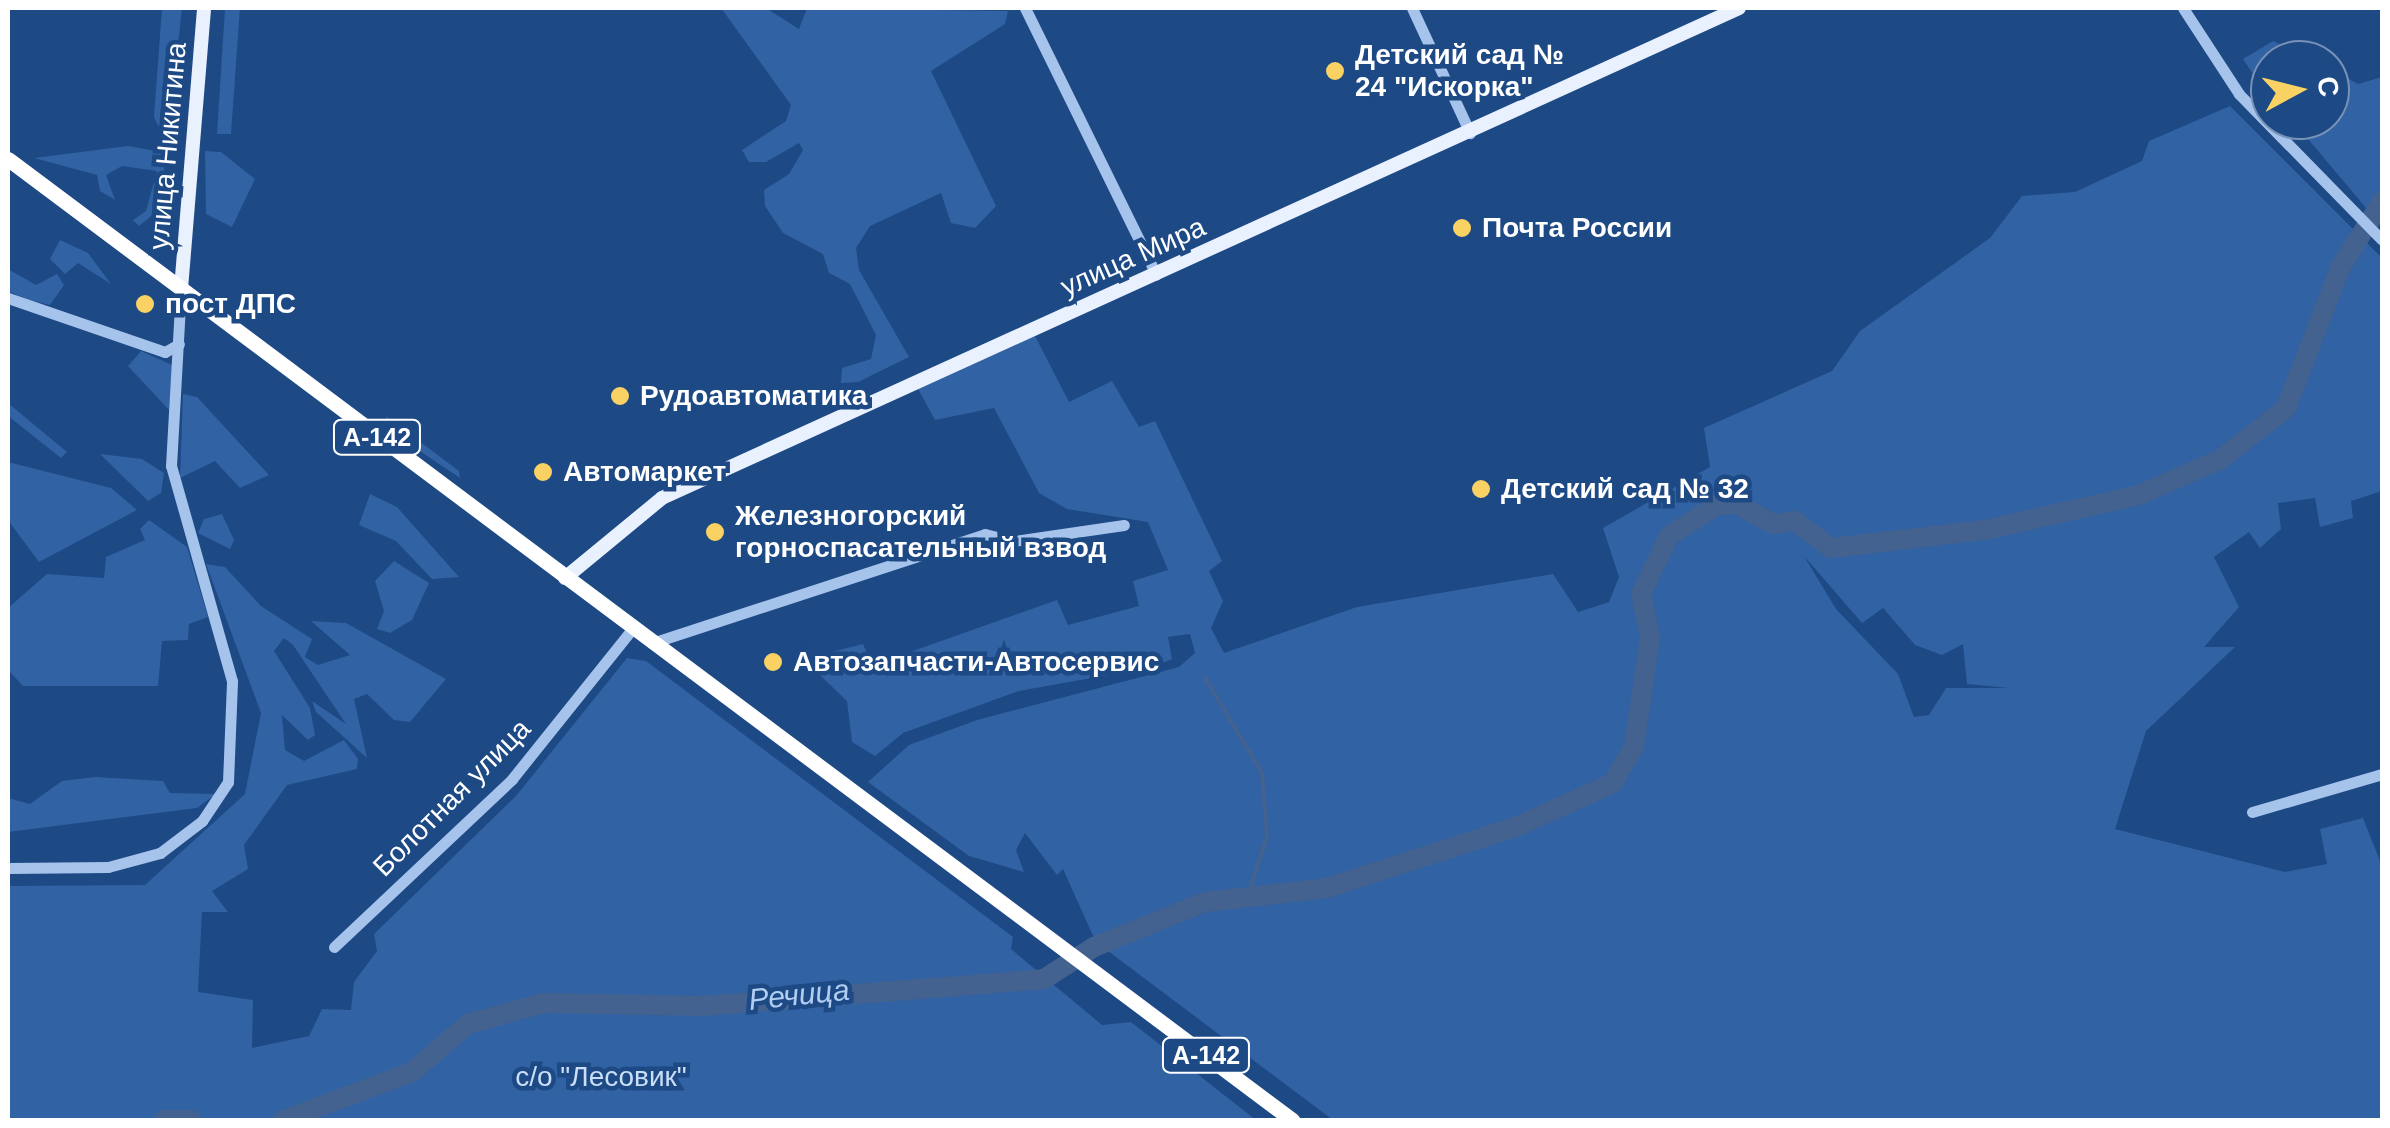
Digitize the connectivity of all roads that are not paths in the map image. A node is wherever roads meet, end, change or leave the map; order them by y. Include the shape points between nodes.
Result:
1 (204, 8) edge
2 (1024, 8) edge
3 (1412, 8) edge
4 (1739, 8) edge
5 (2183, 8) edge
6 (1710, 14) edge
7 (1470, 133) junction
8 (8, 159) edge
9 (2382, 240) edge
10 (1156, 274) junction
11 (180, 289) junction
12 (8, 298) edge
13 (179, 344) junction
14 (1124, 525) dead end
15 (565, 578) junction
16 (633, 628) junction
17 (652, 642) junction
18 (2382, 774) edge
19 (2252, 812) dead end
20 (8, 868) edge
21 (334, 948) dead end
22 (1292, 1120) edge

1 - 11 main road, улица Никитина
2 - 10 street
3 - 7 street
4 - 6 main road, улица Мира
5 - 9 street via 2240,94
6 - 7 main road, улица Мира
7 - 10 main road, улица Мира
8 - 11 highway, А-142
10 - 15 main road, улица Мира via 662,498
11 - 13 street
11 - 15 highway, А-142
12 - 13 street via 165,352
13 - 20 street via 172,466 232,681 228,782 202,821 160,854 108,868
14 - 17 street via 1014,542 985,534
15 - 16 highway, А-142
16 - 17 highway, А-142
16 - 21 street, Болотная улица via 512,780
17 - 22 highway, А-142
18 - 19 street

